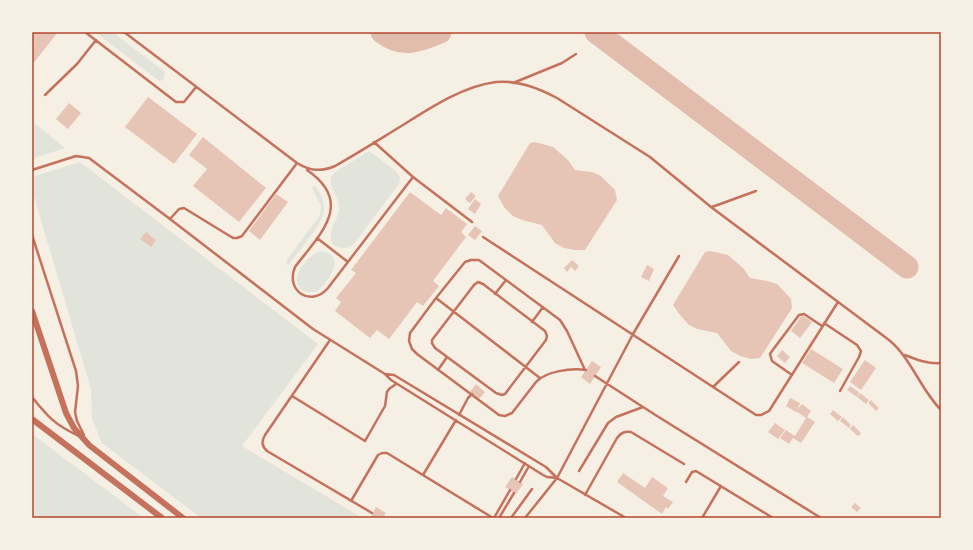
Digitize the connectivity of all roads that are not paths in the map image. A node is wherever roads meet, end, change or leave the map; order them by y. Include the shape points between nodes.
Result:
1 (85, 32) edge
2 (124, 32) edge
3 (96, 40) junction
4 (576, 54) dead end
5 (512, 83) junction
6 (196, 87) junction
7 (45, 95) dead end
8 (374, 142) junction
9 (297, 164) junction
10 (304, 168) junction
11 (32, 170) edge
12 (413, 177) junction
13 (756, 191) dead end
14 (711, 207) junction
15 (170, 219) junction
16 (472, 222) dead end
17 (32, 235) edge
18 (483, 237) dead end
19 (316, 238) junction
20 (679, 256) dead end
21 (348, 262) junction
22 (506, 280) junction
23 (495, 294) junction
24 (436, 298) junction
25 (838, 302) junction
26 (543, 307) junction
27 (32, 311) edge
28 (454, 312) junction
29 (532, 322) junction
30 (823, 325) junction
31 (633, 334) junction
32 (330, 340) junction
33 (905, 355) junction
34 (447, 357) junction
35 (739, 362) dead end
36 (941, 363) edge
37 (526, 367) junction
38 (438, 370) junction
39 (385, 374) junction
40 (792, 375) junction
41 (595, 376) dead end
42 (540, 378) junction
43 (607, 383) junction
44 (396, 384) junction
45 (484, 384) junction
46 (713, 387) junction
47 (480, 388) dead end
48 (840, 391) dead end
49 (471, 394) junction
50 (426, 395) junction
51 (292, 396) junction
52 (32, 397) edge
53 (423, 400) junction
54 (643, 407) junction
55 (941, 410) edge
56 (459, 415) junction
57 (32, 420) edge
58 (456, 420) junction
59 (81, 437) junction
60 (89, 445) junction
61 (525, 463) junction
62 (684, 464) dead end
63 (529, 466) junction
64 (579, 471) dead end
65 (423, 475) junction
66 (557, 478) junction
67 (516, 479) dead end
68 (520, 482) dead end
69 (686, 482) dead end
70 (721, 486) junction
71 (532, 489) dead end
72 (510, 490) dead end
73 (514, 493) dead end
74 (585, 495) junction
75 (351, 501) junction
76 (372, 514) dead end
77 (162, 518) edge
78 (183, 518) edge
79 (493, 518) edge
80 (499, 518) edge
81 (511, 518) edge
82 (525, 518) edge
83 (626, 518) edge
84 (702, 518) edge
85 (774, 518) edge
86 (821, 518) edge

1 - 3 lane
2 - 6 lane
3 - 6 lane via 176,102 184,102
3 - 7 lane via 77,64
4 - 5 lane via 557,65
5 - 8 lane via 497,82 467,90 435,105
5 - 14 lane via 528,86 557,98 638,149
6 - 9 lane
8 - 10 lane via 328,170
8 - 12 lane
9 - 10 lane
9 - 15 lane via 238,238 232,238 184,208 179,209
10 - 19 lane via 320,181 331,202 332,209 328,221
11 - 15 lane via 76,156 89,158
12 - 16 lane
12 - 21 lane
13 - 14 lane
14 - 25 lane
15 - 32 lane
17 - 60 lane via 76,371 78,386 75,412
18 - 31 lane
19 - 21 lane
19 - 21 lane via 293,272 294,284 301,294 313,297 324,293
20 - 31 lane
22 - 23 lane
22 - 24 lane via 479,260 471,260 464,262
22 - 26 lane
23 - 28 lane via 481,283 476,283
23 - 29 lane
24 - 28 lane
24 - 38 lane via 410,333 409,341 412,349
25 - 30 lane
25 - 33 lane
26 - 29 lane
26 - 42 lane via 564,325 585,370 551,373
27 - 59 street via 66,413
28 - 34 lane via 432,343
28 - 37 lane
29 - 37 lane via 545,331 547,336
30 - 40 lane
30 - 40 lane via 804,314 799,315 770,354 772,361
30 - 48 lane via 857,345 861,351
31 - 43 lane
31 - 46 lane
32 - 39 lane
32 - 51 lane
33 - 36 lane via 933,364
33 - 55 lane via 928,394
34 - 38 lane
34 - 45 lane
35 - 46 lane
37 - 42 lane
37 - 45 lane via 505,394 499,395
38 - 49 lane
39 - 44 lane
39 - 50 lane via 394,375
40 - 46 lane via 769,411 761,415 756,415
41 - 43 lane
42 - 49 lane via 517,408 506,416 499,415
43 - 54 lane
43 - 66 lane
44 - 51 lane via 387,392 385,406 365,441
44 - 53 lane
45 - 47 lane
49 - 56 lane
50 - 53 lane
50 - 56 lane
51 - 75 lane via 262,439 264,448
52 - 59 lane via 57,424
53 - 58 lane
54 - 64 lane via 616,417 608,423
54 - 86 lane
56 - 66 lane via 546,468
57 - 77 street
58 - 61 lane
58 - 65 lane
59 - 60 street
60 - 78 street
61 - 63 lane
61 - 67 lane
62 - 74 lane via 631,432 625,432 617,438
63 - 66 lane via 547,477
63 - 68 lane
65 - 75 lane via 390,455 382,453 375,459
65 - 79 lane
66 - 74 lane
66 - 82 lane
69 - 70 lane via 692,472 696,471
70 - 84 lane
70 - 85 lane
71 - 81 lane
72 - 79 lane
73 - 80 lane
74 - 83 lane
75 - 76 lane

